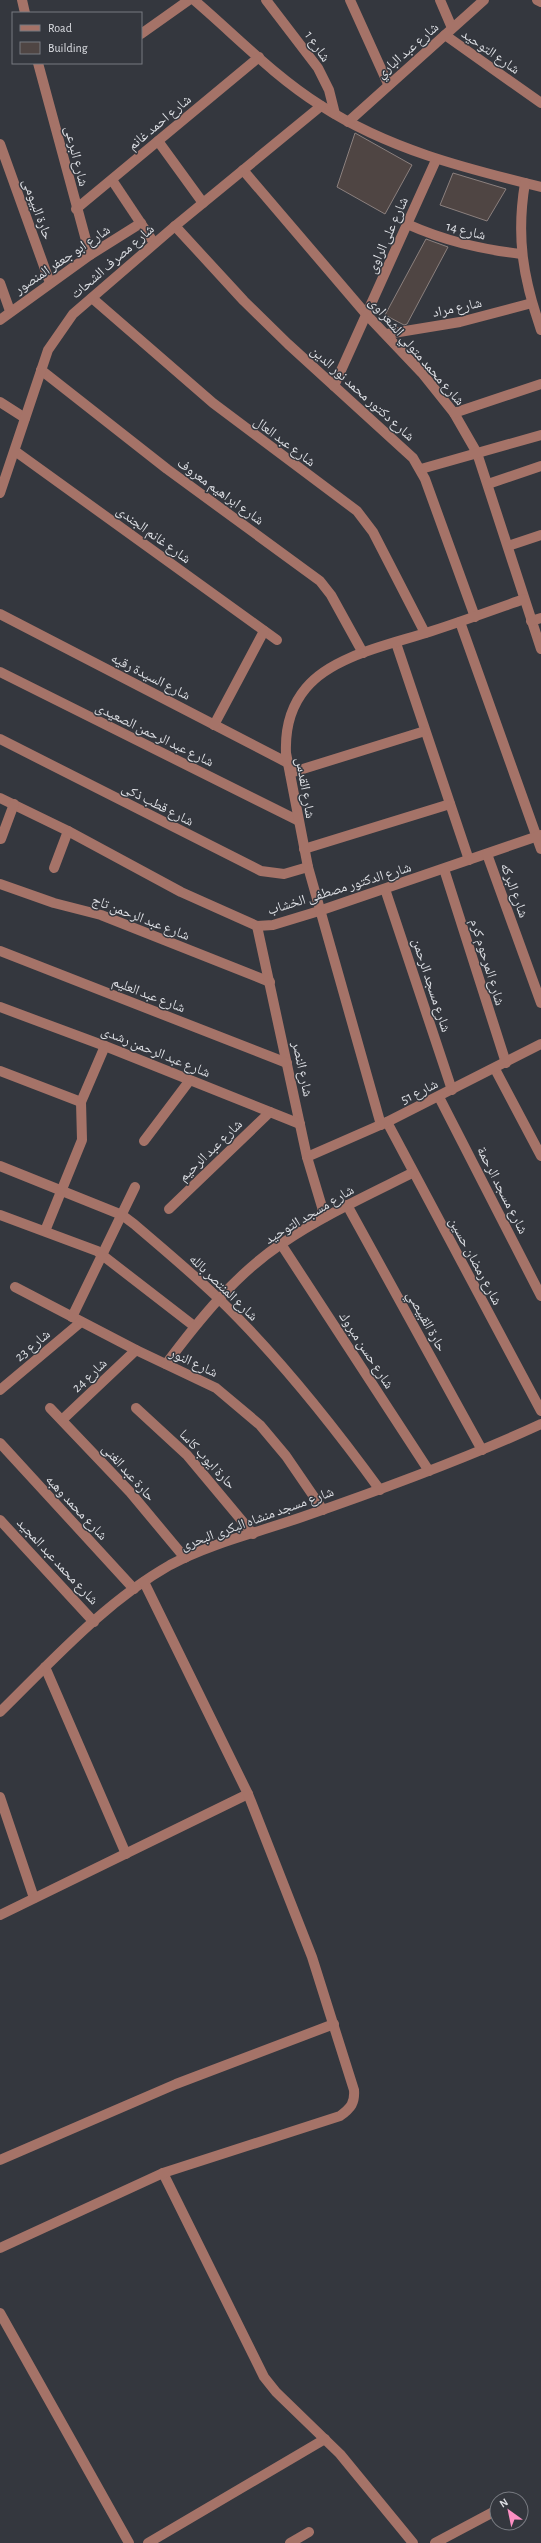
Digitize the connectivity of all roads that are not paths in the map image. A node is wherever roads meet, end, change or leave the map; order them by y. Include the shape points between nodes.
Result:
1 (22, 0) edge
2 (189, 0) edge
3 (194, 0) edge
4 (266, 0) edge
5 (350, 0) edge
6 (440, 0) edge
7 (484, 0) edge
8 (537, 0) edge
9 (541, 2) edge
10 (25, 12) edge
11 (448, 32) junction
12 (142, 33) edge
13 (259, 56) junction
14 (38, 64) edge
15 (388, 84) junction
16 (541, 103) edge
17 (320, 106) junction
18 (335, 114) junction
19 (348, 122) junction
20 (158, 141) junction
21 (0, 144) edge
22 (436, 160) junction
23 (243, 170) junction
24 (112, 180) junction
25 (525, 183) junction
26 (541, 187) edge
27 (203, 203) junction
28 (76, 209) junction
29 (141, 223) junction
30 (407, 224) junction
31 (175, 226) junction
32 (154, 243) junction
33 (521, 254) junction
34 (90, 255) junction
35 (0, 283) edge
36 (50, 283) junction
37 (92, 298) junction
38 (532, 303) junction
39 (10, 311) junction
40 (366, 314) junction
41 (0, 320) edge
42 (541, 330) edge
43 (387, 334) junction
44 (41, 370) junction
45 (541, 384) edge
46 (334, 386) junction
47 (0, 402) edge
48 (454, 413) junction
49 (25, 418) junction
50 (541, 435) edge
51 (15, 451) junction
52 (477, 453) junction
53 (541, 466) edge
54 (420, 468) junction
55 (488, 484) junction
56 (0, 493) edge
57 (541, 535) edge
58 (508, 546) junction
59 (524, 599) junction
60 (0, 614) edge
61 (475, 617) junction
62 (536, 620) edge
63 (460, 622) junction
64 (264, 631) junction
65 (425, 634) junction
66 (277, 640) dead end
67 (396, 643) junction
68 (541, 649) edge
69 (363, 653) junction
70 (0, 672) edge
71 (214, 725) junction
72 (425, 731) junction
73 (0, 739) edge
74 (289, 768) junction
75 (0, 798) edge
76 (14, 804) junction
77 (450, 804) junction
78 (298, 820) junction
79 (68, 831) junction
80 (539, 836) edge
81 (1, 839) edge
82 (304, 849) junction
83 (541, 849) edge
84 (487, 854) junction
85 (469, 860) junction
86 (308, 867) junction
87 (54, 868) dead end
88 (444, 869) junction
89 (0, 884) edge
90 (385, 889) junction
91 (319, 911) junction
92 (257, 926) junction
93 (0, 951) edge
94 (270, 982) junction
95 (541, 1003) edge
96 (0, 1007) edge
97 (541, 1044) edge
98 (105, 1046) junction
99 (287, 1063) junction
100 (506, 1063) junction
101 (495, 1069) junction
102 (0, 1071) edge
103 (190, 1080) junction
104 (452, 1090) junction
105 (439, 1096) junction
106 (81, 1102) junction
107 (270, 1112) junction
108 (300, 1124) junction
109 (384, 1124) junction
110 (144, 1140) dead end
111 (541, 1156) edge
112 (307, 1157) junction
113 (0, 1166) edge
114 (412, 1173) junction
115 (135, 1187) dead end
116 (62, 1190) junction
117 (347, 1206) junction
118 (169, 1209) dead end
119 (0, 1215) edge
120 (122, 1215) junction
121 (325, 1217) junction
122 (45, 1232) junction
123 (281, 1244) junction
124 (102, 1255) junction
125 (15, 1287) dead end
126 (541, 1296) edge
127 (219, 1299) junction
128 (72, 1317) junction
129 (81, 1322) junction
130 (194, 1326) junction
131 (136, 1350) junction
132 (166, 1364) junction
133 (0, 1390) edge
134 (50, 1408) dead end
135 (136, 1408) dead end
136 (541, 1411) edge
137 (62, 1420) junction
138 (541, 1424) edge
139 (0, 1443) edge
140 (482, 1450) junction
141 (429, 1471) junction
142 (380, 1490) junction
143 (323, 1510) junction
144 (0, 1520) edge
145 (253, 1534) junction
146 (185, 1558) junction
147 (144, 1582) junction
148 (134, 1589) junction
149 (94, 1622) junction
150 (45, 1667) junction
151 (0, 1712) edge
152 (248, 1794) junction
153 (0, 1797) edge
154 (126, 1854) junction
155 (34, 1898) junction
156 (0, 1915) edge
157 (334, 2024) junction
158 (0, 2160) edge
159 (163, 2173) junction
160 (0, 2248) edge
161 (0, 2313) edge
162 (325, 2439) junction
163 (489, 2514) edge
164 (309, 2532) dead end
165 (129, 2543) edge
166 (148, 2543) edge
167 (290, 2543) edge
168 (413, 2543) edge
169 (434, 2543) edge

1 - 10 street
2 - 12 street
3 - 13 street
4 - 18 street, شارع 1 via 318,68 329,90
5 - 15 street
6 - 11 street
7 - 11 street, شارع عبد الباري
8 - 9 street
11 - 15 street, شارع عبد الباري
11 - 16 street, شارع التوحيد
13 - 17 street
13 - 20 street, شارع احمد غانم
14 - 28 street, شارع البرعى
15 - 19 street, شارع عبد الباري
17 - 18 street
17 - 23 street, شارع مصرف الشحات
18 - 19 street
19 - 22 street via 395,145
20 - 24 street, شارع احمد غانم
20 - 27 street
21 - 36 street, حارة البيومى
22 - 25 street
22 - 30 street, شارع على الراوى
23 - 27 street, شارع مصرف الشحات
23 - 40 street, شارع محمد متولي الشعراوى
24 - 28 street, شارع احمد غانم
24 - 29 street
25 - 26 street
25 - 33 street via 521,206
27 - 31 street, شارع مصرف الشحات
28 - 34 street, شارع البرعى
29 - 32 street
29 - 34 street, شارع ابو جعفر المنصور
30 - 33 street, شارع 14 via 461,245
30 - 40 street, شارع على الراوى
31 - 32 street, شارع مصرف الشحات
31 - 46 street, شارع دكتور محمد نور الدين via 244,301
32 - 37 street, شارع مصرف الشحات
33 - 38 street
34 - 36 street, شارع ابو جعفر المنصور
35 - 39 street
36 - 39 street, شارع ابو جعفر المنصور
37 - 44 street, شارع مصرف الشحات via 73,314 60,330 48,350
37 - 65 street, شارع عبد العال via 213,403 357,511 373,532
38 - 42 street
38 - 43 street, شارع مراد via 460,322
39 - 41 street, شارع ابو جعفر المنصور
40 - 43 street, شارع محمد متولي الشعراوى
40 - 46 street, شارع على الراوى
43 - 48 street, شارع محمد متولي الشعراوى
44 - 49 street, شارع مصرف الشحات
44 - 69 street, شارع ابراهيم معروف via 167,468 320,581 331,594
45 - 48 street
46 - 54 street, شارع دكتور محمد نور الدين via 406,450
47 - 49 street
48 - 52 street, شارع محمد متولي الشعراوى
49 - 51 street, شارع مصرف الشحات
50 - 52 street
51 - 56 street, شارع مصرف الشحات
51 - 64 street, شارع غانم الجندى
52 - 54 street
52 - 55 street, شارع محمد متولي الشعراوى
53 - 55 street
54 - 61 street, شارع دكتور محمد نور الدين
55 - 58 street, شارع محمد متولي الشعراوى
57 - 58 street
58 - 59 street, شارع محمد متولي الشعراوى
59 - 61 street, شارع القدس
59 - 62 street, شارع محمد متولي الشعراوى
60 - 71 street, شارع السيدة رقيه
61 - 63 street, شارع القدس
62 - 68 street, شارع محمد متولي الشعراوى
63 - 65 street, شارع القدس
63 - 80 street
64 - 66 street, شارع غانم الجندى
64 - 71 street
65 - 67 street, شارع القدس
67 - 69 street, شارع القدس
67 - 72 street
69 - 74 street, شارع القدس via 320,674 306,687 296,702 285,736
70 - 78 street, شارع عبد الرحمن الصعيدى
71 - 74 street, شارع السيدة رقيه
72 - 74 street
72 - 77 street
73 - 86 street, شارع قطب ذكى via 261,871 284,874
74 - 78 street, شارع القدس
75 - 76 street, شارع الدكتور مصطفى الخشاب
76 - 79 street, شارع الدكتور مصطفى الخشاب
76 - 81 street
77 - 82 street
77 - 85 street
78 - 82 street, شارع القدس
79 - 87 street
79 - 92 street, شارع الدكتور مصطفى الخشاب via 181,892
80 - 83 street
80 - 84 street, شارع الدكتور مصطفى الخشاب
82 - 86 street, شارع القدس
84 - 85 street, شارع الدكتور مصطفى الخشاب
84 - 95 street, شارع البركه
85 - 88 street, شارع الدكتور مصطفى الخشاب
86 - 91 street, شارع القدس
88 - 90 street, شارع الدكتور مصطفى الخشاب
88 - 100 street, شارع المرحوم كرم
89 - 94 street, شارع عبد الرحمن تاج via 54,903 101,915
90 - 91 street, شارع الدكتور مصطفى الخشاب
90 - 104 street, شارع مسجد الرحمن
91 - 92 street, شارع الدكتور مصطفى الخشاب via 273,925
91 - 109 street, شارع القدس
92 - 94 street, شارع النصر
93 - 99 street, شارع عبد العليم
94 - 99 street, شارع النصر
96 - 98 street, شارع عبد الرحمن رشدى
97 - 100 street, شارع 51
98 - 103 street, شارع عبد الرحمن رشدى
98 - 106 street
99 - 108 street, شارع النصر
100 - 101 street, شارع 51
101 - 104 street, شارع 51
101 - 111 street
102 - 106 street
103 - 107 street, شارع عبد الرحمن رشدى
103 - 110 street
104 - 105 street, شارع 51
105 - 109 street, شارع 51
105 - 126 street, شارع مسجد الرحمة
106 - 116 street via 82,1140
107 - 108 street, شارع عبد الرحمن رشدى
107 - 118 street, شارع عبد الرحيم
108 - 112 street, شارع النصر
109 - 112 street, شارع 51
109 - 114 street, شارع رمضان حسين
112 - 121 street, شارع النصر
113 - 116 street, شارع المنتصر بالله
114 - 117 street, شارع مسجد التوحيد
114 - 136 street, شارع رمضان حسين
115 - 120 street
116 - 120 street, شارع المنتصر بالله
116 - 122 street
117 - 121 street, شارع مسجد التوحيد
117 - 140 street, حارة القبيصي
119 - 122 street
120 - 124 street
120 - 127 street, شارع المنتصر بالله
121 - 123 street, شارع مسجد التوحيد
122 - 124 street via 89,1247
123 - 127 street, شارع مسجد التوحيد
123 - 141 street, شارع حسن مبروك
124 - 128 street
124 - 130 street
125 - 128 street, شارع النور
127 - 130 street, شارع مسجد التوحيد
127 - 142 street, شارع المنتصر بالله via 245,1325 345,1442
128 - 129 street, شارع النور
129 - 131 street, شارع النور
129 - 133 street, شارع 23
130 - 132 street, شارع مسجد التوحيد
131 - 132 street, شارع النور
131 - 137 street, شارع 24
132 - 143 street, شارع النور via 216,1388 238,1405 286,1456
134 - 137 street, حارة عبد الغنى
135 - 145 street, حارة ايوب كاسا via 196,1465
137 - 146 street, حارة عبد الغنى via 130,1492
138 - 140 street, شارع مسجد منشاه البكرى البحرى
139 - 148 street, شارع محمد وهبه
140 - 141 street, شارع مسجد منشاه البكرى البحرى
141 - 142 street, شارع مسجد منشاه البكرى البحرى
142 - 143 street, شارع مسجد منشاه البكرى البحرى
143 - 145 street, شارع مسجد منشاه البكرى البحرى
144 - 149 street, شارع محمد عبد المجيد
145 - 146 street, شارع مسجد منشاه البكرى البحرى
146 - 147 street, شارع مسجد منشاه البكرى البحرى
147 - 148 street, شارع مسجد منشاه البكرى البحرى
147 - 152 street
148 - 149 street, شارع مسجد منشاه البكرى البحرى
149 - 150 street, شارع مسجد منشاه البكرى البحرى
150 - 151 street, شارع مسجد منشاه البكرى البحرى
150 - 154 street
152 - 154 street
152 - 157 street via 312,1957
153 - 155 street
154 - 155 street
155 - 156 street
157 - 158 street via 176,2084
157 - 159 street via 354,2090 355,2100 350,2109 340,2116
159 - 160 street
159 - 162 street via 264,2377
161 - 165 street
162 - 166 street
162 - 168 street
163 - 169 street
164 - 167 street

